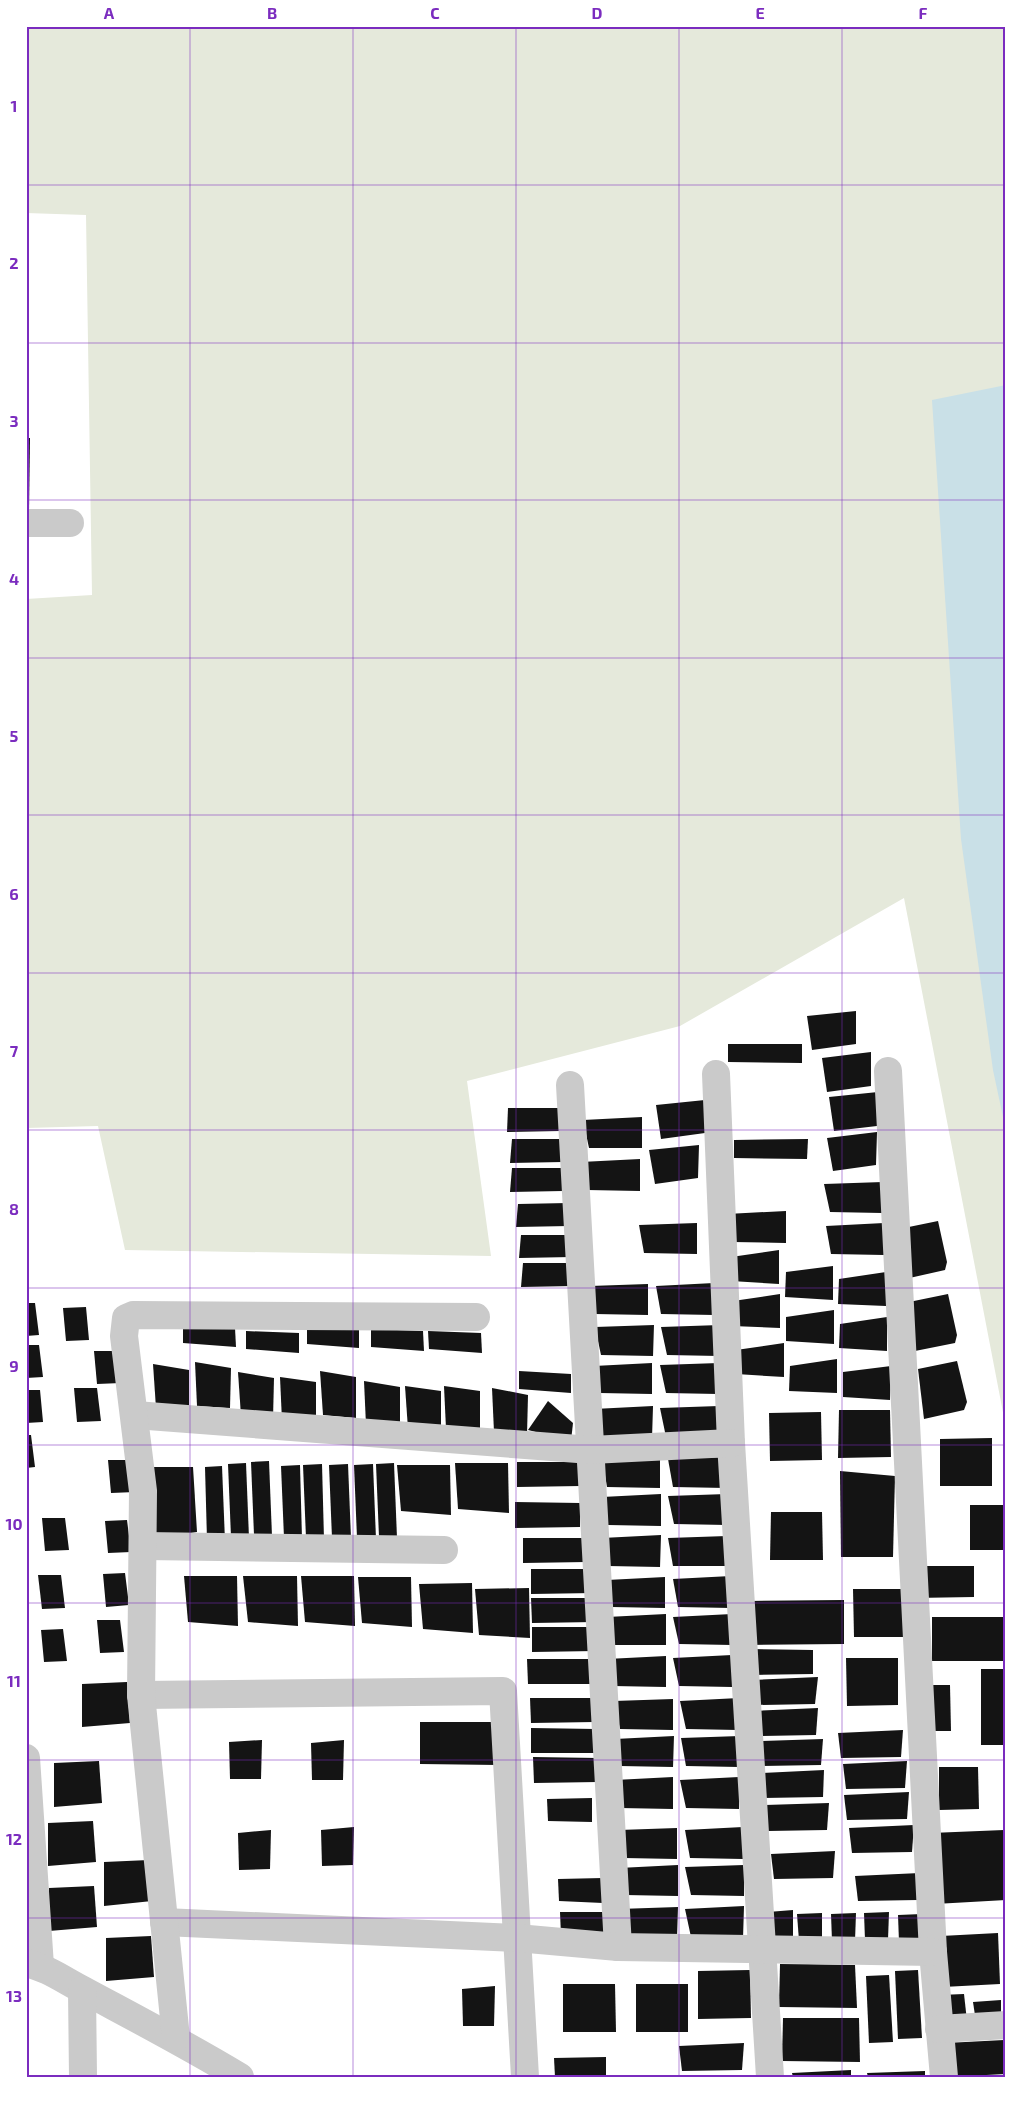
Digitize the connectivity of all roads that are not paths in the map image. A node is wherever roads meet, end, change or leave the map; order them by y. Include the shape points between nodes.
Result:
1 (26, 523) edge
2 (70, 523) dead end
3 (888, 1070) dead end
4 (716, 1074) dead end
5 (570, 1085) dead end
6 (476, 1316) dead end
7 (135, 1415) junction
8 (731, 1443) junction
9 (591, 1450) junction
10 (144, 1546) junction
11 (444, 1550) dead end
12 (141, 1694) junction
13 (26, 1758) edge
14 (164, 1922) junction
15 (517, 1938) junction
16 (618, 1947) junction
17 (762, 1950) junction
18 (933, 1952) junction
19 (33, 1964) edge
20 (82, 1990) junction
21 (1006, 2024) edge
22 (939, 2029) junction
23 (176, 2038) junction
24 (83, 2077) edge
25 (240, 2077) edge
26 (525, 2077) edge
27 (770, 2077) edge
28 (944, 2077) edge

1 - 2 street
3 - 18 street
4 - 8 street
5 - 9 street
6 - 7 street via 133,1315 126,1318 124,1336
7 - 9 street
7 - 10 street via 143,1492
8 - 9 street
8 - 17 street
9 - 16 street
10 - 11 street
10 - 12 street
12 - 14 street
12 - 15 street via 503,1691
13 - 19 street
14 - 15 street
14 - 23 street
15 - 16 street
15 - 26 street
16 - 17 street
17 - 18 street
17 - 27 street
18 - 22 street
19 - 20 street
20 - 23 street
20 - 24 street
21 - 22 street
22 - 28 street
23 - 25 street

